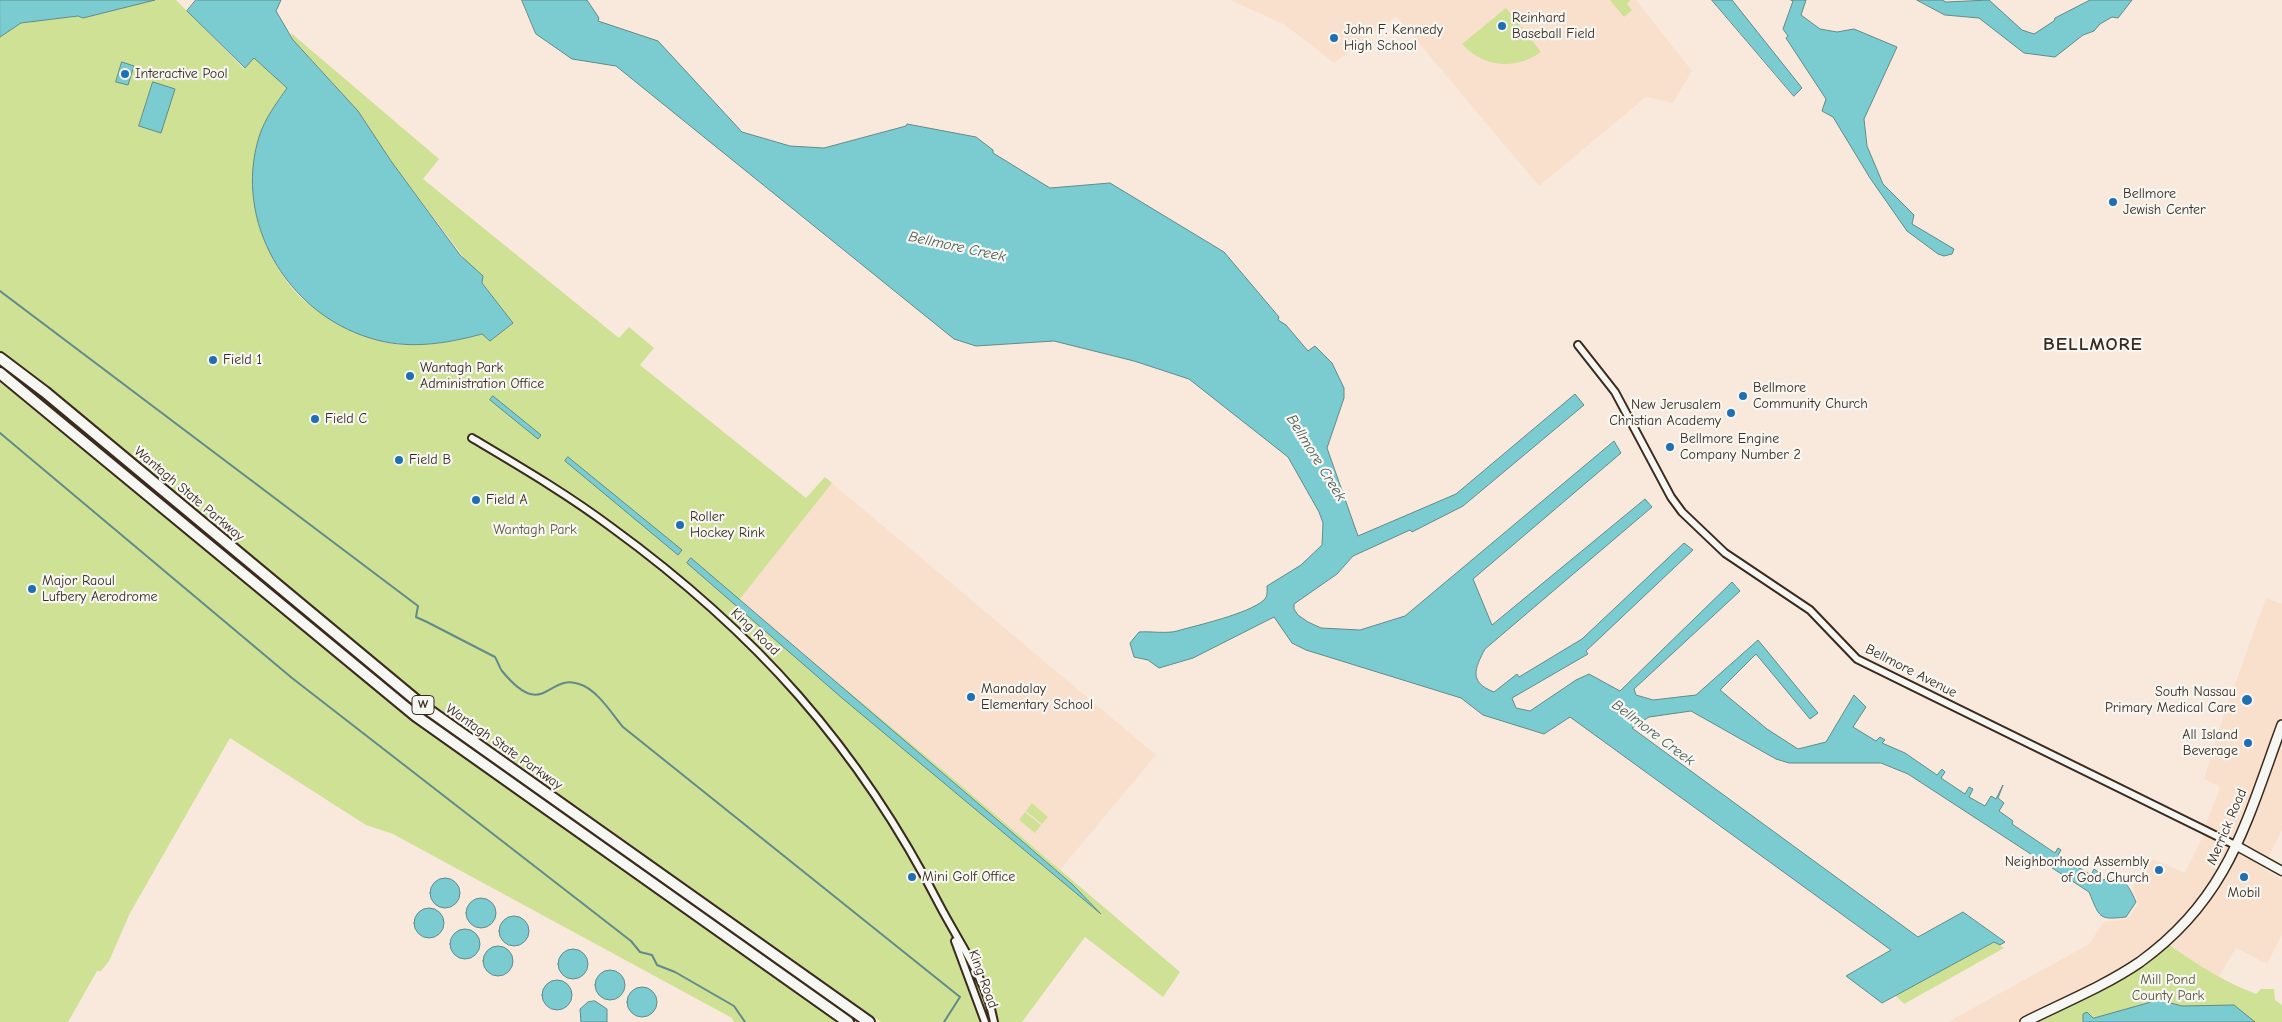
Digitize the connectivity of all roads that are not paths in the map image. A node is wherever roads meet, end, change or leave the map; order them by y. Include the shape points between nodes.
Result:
1 (1578, 345) dead end
2 (0, 358) edge
3 (0, 373) edge
4 (472, 438) dead end
5 (2282, 725) edge
6 (2237, 846) junction
7 (2282, 871) edge
8 (946, 917) junction
9 (848, 1022) edge
10 (870, 1022) edge
11 (985, 1022) edge
12 (994, 1022) edge
13 (2025, 1022) edge

1 - 6 street, Bellmore Avenue via 1616,392 1682,512 1725,553 1810,610 1857,659
2 - 10 highway, Wantagh State Parkway / W via 423,706
3 - 9 highway, Wantagh State Parkway / W via 410,711
4 - 8 street, King Road via 568,497 646,553 728,622 782,675 869,783 903,836
5 - 6 main road, Merrick Road
6 - 7 main road, Bellmore Avenue
6 - 13 main road, Merrick Road via 2213,889 2166,942 2127,970
8 - 11 street, King Road
8 - 12 street, King Road via 979,977

